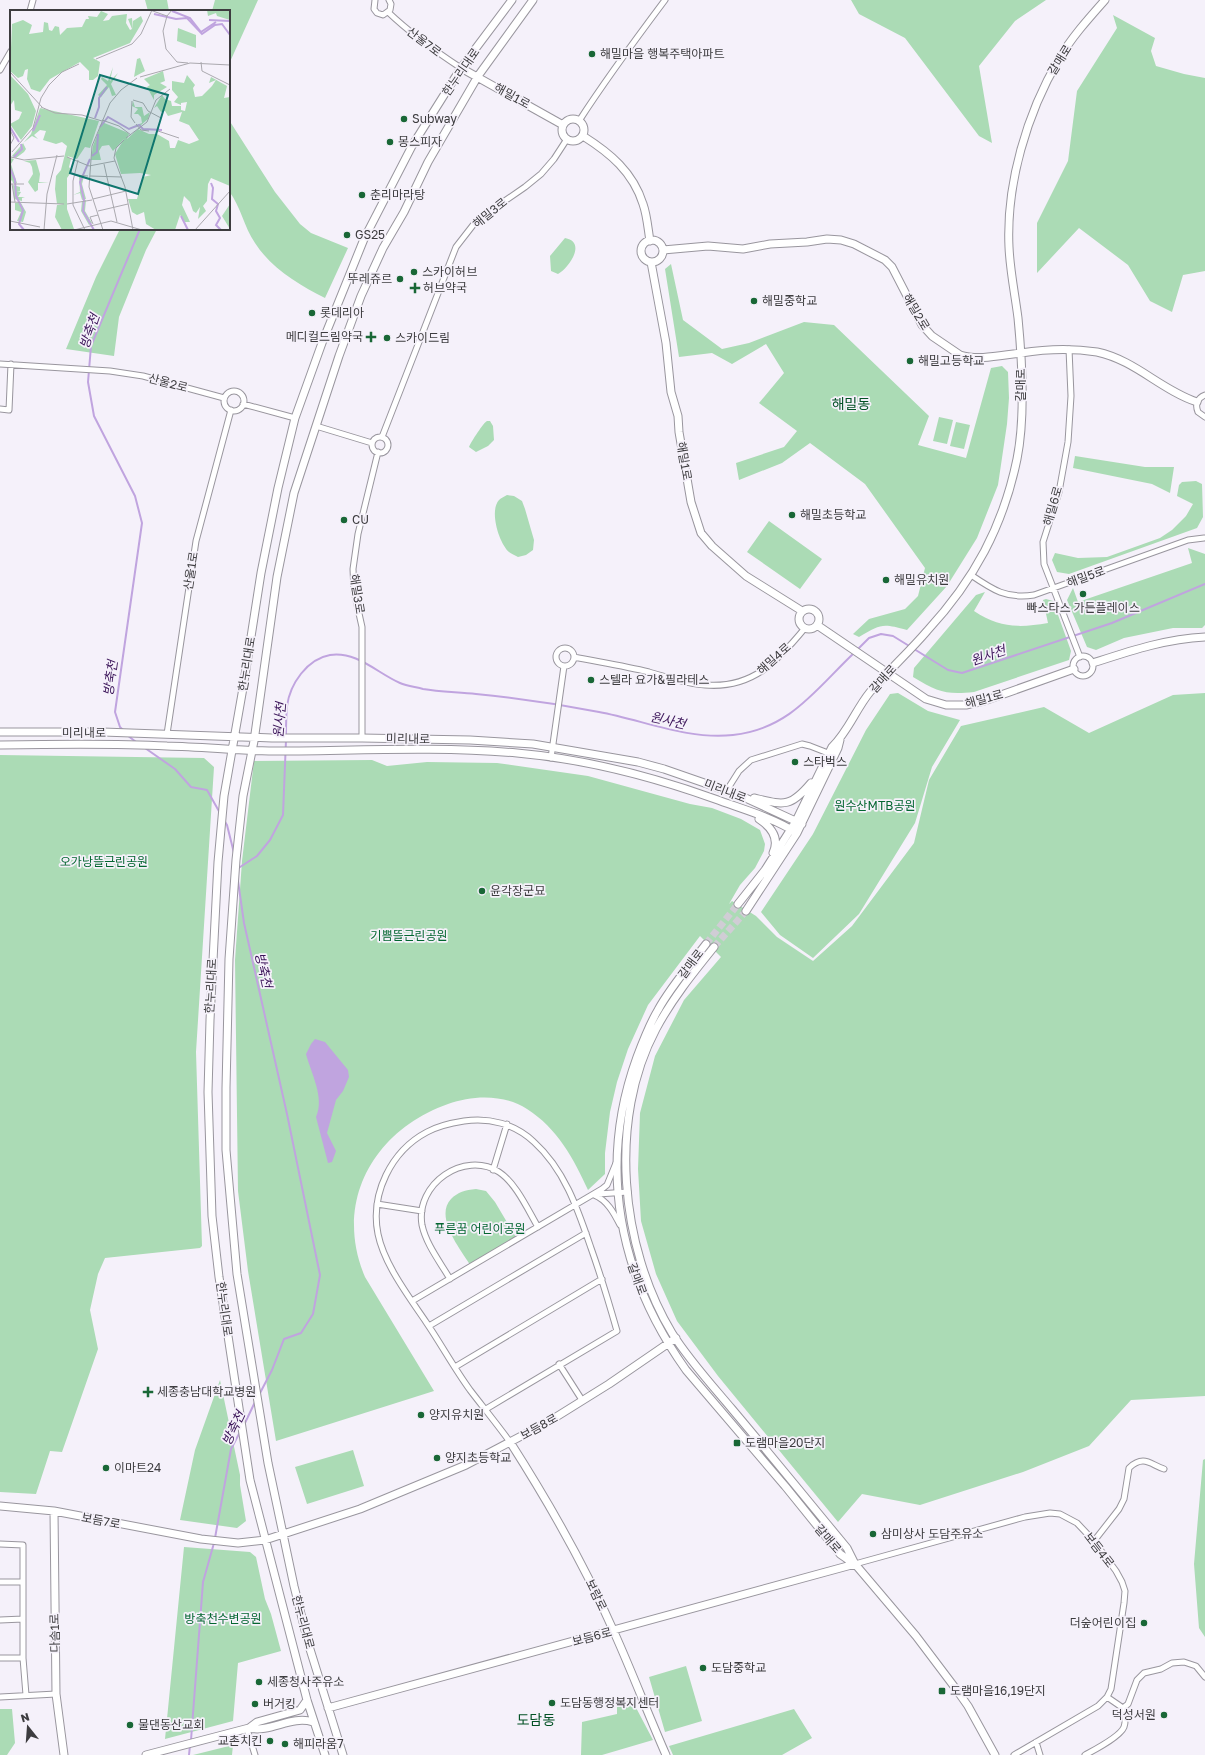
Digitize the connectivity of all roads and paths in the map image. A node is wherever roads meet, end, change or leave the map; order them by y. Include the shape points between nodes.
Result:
1 (33, 0) edge
2 (375, 0) edge
3 (390, 0) edge
4 (512, 0) edge
5 (533, 0) edge
6 (665, 0) edge
7 (1105, 0) edge
8 (30, 10) edge
9 (388, 12) junction
10 (10, 53) edge
11 (462, 68) junction
12 (0, 70) edge
13 (478, 76) junction
14 (579, 121) junction
15 (564, 125) junction
16 (583, 136) junction
17 (567, 140) junction
18 (650, 241) junction
19 (663, 250) junction
20 (651, 262) junction
21 (1069, 349) junction
22 (1021, 353) junction
23 (0, 364) edge
24 (11, 364) junction
25 (1205, 395) edge
26 (224, 398) junction
27 (1197, 402) junction
28 (243, 404) junction
29 (0, 409) edge
30 (231, 410) junction
31 (1205, 417) edge
32 (296, 418) junction
33 (316, 426) junction
34 (382, 437) junction
35 (372, 443) junction
36 (378, 452) junction
37 (1205, 537) edge
38 (971, 575) junction
39 (1054, 588) junction
40 (802, 611) junction
41 (818, 626) junction
42 (805, 628) junction
43 (1205, 637) edge
44 (574, 657) junction
45 (1080, 657) junction
46 (1093, 663) junction
47 (564, 666) junction
48 (1074, 669) junction
49 (887, 673) junction
50 (0, 732) edge
51 (167, 734) junction
52 (235, 737) junction
53 (254, 738) junction
54 (362, 738) junction
55 (840, 739) junction
56 (0, 745) edge
57 (552, 747) junction
58 (233, 749) junction
59 (252, 750) junction
60 (828, 753) junction
61 (551, 758) junction
62 (818, 773) junction
63 (727, 790) junction
64 (738, 795) junction
65 (742, 809) junction
66 (799, 823) junction
67 (794, 831) junction
68 (766, 868) junction
69 (738, 904) tunnel mouth
70 (746, 911) tunnel mouth
71 (706, 944) tunnel mouth
72 (714, 947) tunnel mouth
73 (507, 1124) junction
74 (616, 1161) junction
75 (493, 1170) junction
76 (617, 1192) junction
77 (628, 1192) junction
78 (594, 1195) junction
79 (377, 1204) junction
80 (576, 1204) junction
81 (422, 1212) junction
82 (538, 1227) junction
83 (622, 1228) junction
84 (586, 1233) junction
85 (450, 1279) junction
86 (602, 1280) junction
87 (412, 1301) junction
88 (429, 1326) junction
89 (676, 1338) junction
90 (668, 1344) junction
91 (559, 1364) junction
92 (455, 1367) junction
93 (582, 1400) junction
94 (486, 1409) junction
95 (510, 1442) junction
96 (1164, 1469) dead end
97 (0, 1506) edge
98 (54, 1511) junction
99 (280, 1535) junction
100 (265, 1540) junction
101 (1094, 1541) junction
102 (0, 1544) edge
103 (855, 1564) junction
104 (0, 1582) edge
105 (22, 1582) junction
106 (23, 1619) junction
107 (0, 1620) edge
108 (614, 1631) junction
109 (0, 1658) edge
110 (23, 1658) junction
111 (1205, 1677) edge
112 (56, 1694) junction
113 (26, 1695) junction
114 (0, 1697) edge
115 (1107, 1697) junction
116 (307, 1700) junction
117 (328, 1708) junction
118 (1123, 1708) junction
119 (313, 1722) junction
120 (248, 1728) junction
121 (1036, 1742) junction
122 (1094, 1753) edge
123 (64, 1755) edge
124 (146, 1755) edge
125 (255, 1755) edge
126 (325, 1755) edge
127 (343, 1755) edge
128 (666, 1755) edge
129 (995, 1755) edge
130 (1014, 1755) edge
131 (1040, 1755) edge
132 (1085, 1755) edge

1 - 8 street
2 - 9 street via 375,11 383,15
3 - 9 street via 391,7
4 - 11 street, 한누리대로
5 - 13 street, 한누리대로
6 - 14 street via 622,57
7 - 22 street, 갈매로 via 1060,58 1049,78 1038,100 1016,169 1009,246
9 - 11 street, 산울7로 via 431,49
10 - 12 street
11 - 13 street, 해밀1로
11 - 32 street, 한누리대로 via 412,146 364,239 327,329
13 - 15 street, 해밀1로
13 - 33 street, 한누리대로 via 428,162 383,248 361,296
14 - 15 street via 569,120
14 - 16 street via 584,129
15 - 17 street via 562,131
16 - 17 street via 576,141
16 - 18 street via 615,160 637,188
17 - 34 street, 해밀3로 via 541,174 477,220 456,247
18 - 19 street via 658,242
18 - 20 street via 643,246 641,252 644,259
19 - 20 street via 660,258
19 - 22 street, 해밀2로 via 708,246 743,249 770,244 841,240 864,248 886,260 897,274 905,295 922,325 943,345 965,357
20 - 40 street, 해밀1로 via 691,502 701,533 746,576
21 - 22 street, 해밀2로
21 - 27 street, 해밀2로 via 1097,352 1118,358 1148,374 1176,394
21 - 39 street, 해밀6로 via 1071,396 1068,442 1059,492 1042,548 1044,564
22 - 38 street, 갈매로 via 1017,458 1002,516
23 - 24 street
24 - 26 street, 산울2로 via 143,376
24 - 29 street via 9,410
25 - 27 street
26 - 28 street via 230,392 237,392 242,395
26 - 30 street via 225,405
27 - 31 street via 1198,412
28 - 30 street via 239,410
28 - 32 street
30 - 51 street, 산울1로 via 196,541
32 - 52 street, 한누리대로 via 278,488 261,573
33 - 35 street
33 - 53 street, 한누리대로 via 294,493 282,554
34 - 35 street
34 - 36 street via 387,446 385,450
35 - 36 street via 372,448
36 - 54 street, 해밀3로 via 358,534 353,569 354,590 362,626
37 - 39 street, 해밀5로 via 1188,540
38 - 39 street, 해밀5로 via 992,589 1012,596 1034,595
38 - 49 street, 갈매로 via 962,590 928,630
39 - 45 street, 해밀6로
40 - 41 street via 810,608 816,610 820,616
40 - 42 street via 799,619
41 - 42 street via 812,629
41 - 49 street, 해밀1로
42 - 44 street, 해밀4로 via 768,668 744,681 730,685 698,684
43 - 46 street via 1170,640
44 - 47 street via 571,664
44 - 47 street via 569,649 563,648 558,651 556,659
45 - 46 street via 1087,657
45 - 48 street via 1075,661
46 - 48 street via 1092,671 1088,675 1079,675
47 - 57 street
48 - 49 street, 해밀1로 via 966,705 946,705 926,699
49 - 55 street, 갈매로 via 857,710
50 - 51 street, 미리내로
51 - 52 street, 미리내로
52 - 53 street, 미리내로
52 - 58 street, 한누리대로
53 - 54 street, 미리내로
53 - 59 street, 한누리대로
54 - 57 street, 미리내로 via 506,741
55 - 60 street, 갈매로
55 - 66 street, 갈매로 via 838,748
56 - 58 street, 미리내로 via 115,744
57 - 61 street
57 - 63 street, 미리내로 via 638,762
58 - 59 street, 미리내로
58 - 100 street, 한누리대로 via 224,796 218,862 209,1052 212,1216 250,1480
59 - 61 street, 미리내로 via 484,751
59 - 99 street, 한누리대로 via 243,796 229,959 226,1150 237,1274
60 - 62 street, 갈매로
60 - 63 street via 802,744 751,760 739,771
61 - 65 street, 미리내로 via 594,764 633,774
62 - 64 street via 796,800 790,802 775,803
62 - 66 street, 갈매로
63 - 64 street, 미리내로
64 - 66 street, 미리내로
65 - 67 street, 미리내로
65 - 68 street via 767,824 775,835 775,849
66 - 67 street, 갈매로
67 - 68 street, 갈매로
67 - 70 street, 갈매로
68 - 69 street, 갈매로
71 - 74 street, 갈매로 via 672,989 649,1028 627,1087 620,1120
72 - 77 street, 갈매로 via 667,1011 656,1030 641,1068 628,1121
73 - 75 street
73 - 79 street via 471,1120 447,1124 427,1132 392,1162
73 - 80 street via 534,1141 549,1158
74 - 76 street, 갈매로
74 - 78 street via 608,1185
75 - 81 street via 480,1165 464,1166 444,1174 425,1197
75 - 82 street via 512,1184
76 - 77 street
76 - 78 street
76 - 83 street, 갈매로
77 - 89 street, 갈매로 via 638,1256 657,1305
78 - 80 street
78 - 83 street via 608,1205
79 - 81 street
79 - 87 street via 375,1215 383,1252
80 - 82 street
80 - 84 street
81 - 85 street via 422,1224 427,1239
82 - 85 street
83 - 90 street, 갈매로 via 641,1292
84 - 86 street
84 - 88 street
85 - 87 street
86 - 91 street via 617,1331
86 - 92 street
87 - 88 street
88 - 92 street
89 - 90 street, 보듬8로
89 - 103 street, 갈매로 via 708,1382 846,1548
90 - 93 street, 보듬8로
90 - 103 street, 갈매로 via 686,1370 840,1554
91 - 93 street
91 - 94 street
92 - 94 street
93 - 95 street, 보듬8로
94 - 95 street
95 - 99 street, 보듬8로 via 466,1465 366,1507
95 - 108 street, 보람로 via 539,1487 577,1556
96 - 101 street via 1144,1460 1129,1468 1124,1499
97 - 98 street, 보듬7로
98 - 100 street, 보듬7로 via 201,1539 238,1543
98 - 112 street, 다솜1로
99 - 100 street
99 - 117 street, 한누리대로
100 - 116 street, 한누리대로
101 - 103 street, 보듬4로 via 1077,1523 1060,1514 1050,1513 1025,1517
101 - 115 street, 보듬4로 via 1116,1571 1125,1591 1114,1674
102 - 105 street via 23,1545
103 - 108 street, 보듬6로
103 - 129 street, 갈매로 via 916,1636 956,1689
104 - 105 street
105 - 106 street
106 - 107 street
106 - 110 street
108 - 117 street, 보듬6로
108 - 128 street, 보람로
109 - 110 street
110 - 113 street
111 - 118 street via 1196,1666 1184,1662 1172,1663 1162,1669 1144,1673 1137,1680 1128,1704
112 - 113 street
112 - 123 street, 다솜1로
113 - 114 street
115 - 118 street
115 - 121 street via 1098,1706
116 - 119 street, 한누리대로
116 - 120 street via 300,1710 257,1722
117 - 127 street, 한누리대로
118 - 122 street via 1124,1728
119 - 120 street via 300,1719 259,1730
119 - 126 street, 한누리대로
120 - 124 street
120 - 125 street
121 - 130 street
121 - 131 street
122 - 132 street

